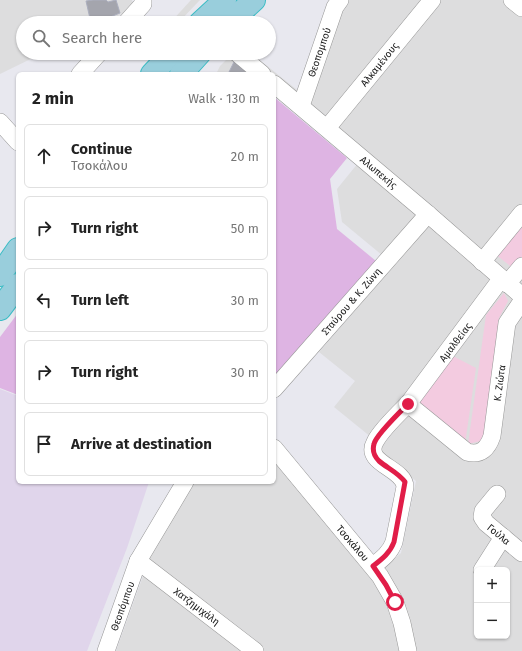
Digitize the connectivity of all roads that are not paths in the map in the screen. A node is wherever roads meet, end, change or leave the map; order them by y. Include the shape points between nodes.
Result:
1 (143, 0) edge
2 (225, 0) edge
3 (254, 0) edge
4 (340, 0) edge
5 (432, 0) edge
6 (512, 0) edge
7 (522, 8) edge
8 (132, 16) edge
9 (208, 16) edge
10 (237, 16) edge
11 (93, 60) edge
12 (165, 60) edge
13 (194, 60) edge
14 (245, 60) edge
15 (82, 72) edge
16 (154, 72) edge
17 (183, 72) edge
18 (260, 72) edge
19 (276, 86) edge
20 (301, 106) junction
21 (327, 128) junction
22 (522, 213) edge
23 (428, 214) junction
24 (16, 252) edge
25 (482, 262) junction
26 (522, 266) edge
27 (0, 274) edge
28 (504, 281) junction
29 (16, 288) edge
30 (522, 296) edge
31 (522, 301) edge
32 (0, 309) edge
33 (276, 387) edge
34 (408, 404) junction
35 (276, 450) edge
36 (184, 484) edge
37 (497, 494) dead end
38 (503, 537) junction
39 (522, 553) edge
40 (138, 561) junction
41 (373, 566) junction
42 (484, 567) edge
43 (106, 651) edge
44 (255, 651) edge
45 (408, 651) edge

1 - 8 street via 143,4
2 - 9 highway
3 - 10 highway
4 - 20 street, Θεοπομπού via 334,6
5 - 21 street, Αλκαμένους
6 - 7 street
11 - 15 street
12 - 16 highway
13 - 17 highway
14 - 18 street
19 - 20 street, Αλωπεκής
20 - 21 street, Αλωπεκής
21 - 23 street, Αλωπεκής
22 - 25 street
23 - 25 street, Αλωπεκής
23 - 33 street, Σταύρου & Κ. Ζώνη
24 - 27 highway
25 - 28 street, Αλωπεκής
26 - 28 street
28 - 30 street, Αλωπεκής
28 - 34 street, Αμαλθείας
29 - 32 highway
31 - 34 street, Κ. Ζιώτα via 507,323 492,436 483,451 468,452
34 - 41 street, Αμαλθείας via 374,443 373,453 378,460 402,478 405,486 392,548
35 - 41 street, Τσοκάλου
36 - 40 street, Θεοπόμπου
37 - 38 street, Γούλα via 482,517
38 - 39 street, Γούλα
38 - 42 street
40 - 43 street, Θεοπόμπου
40 - 44 street, Χατζημιχάλη
41 - 45 street, Τσοκάλου via 395,602

